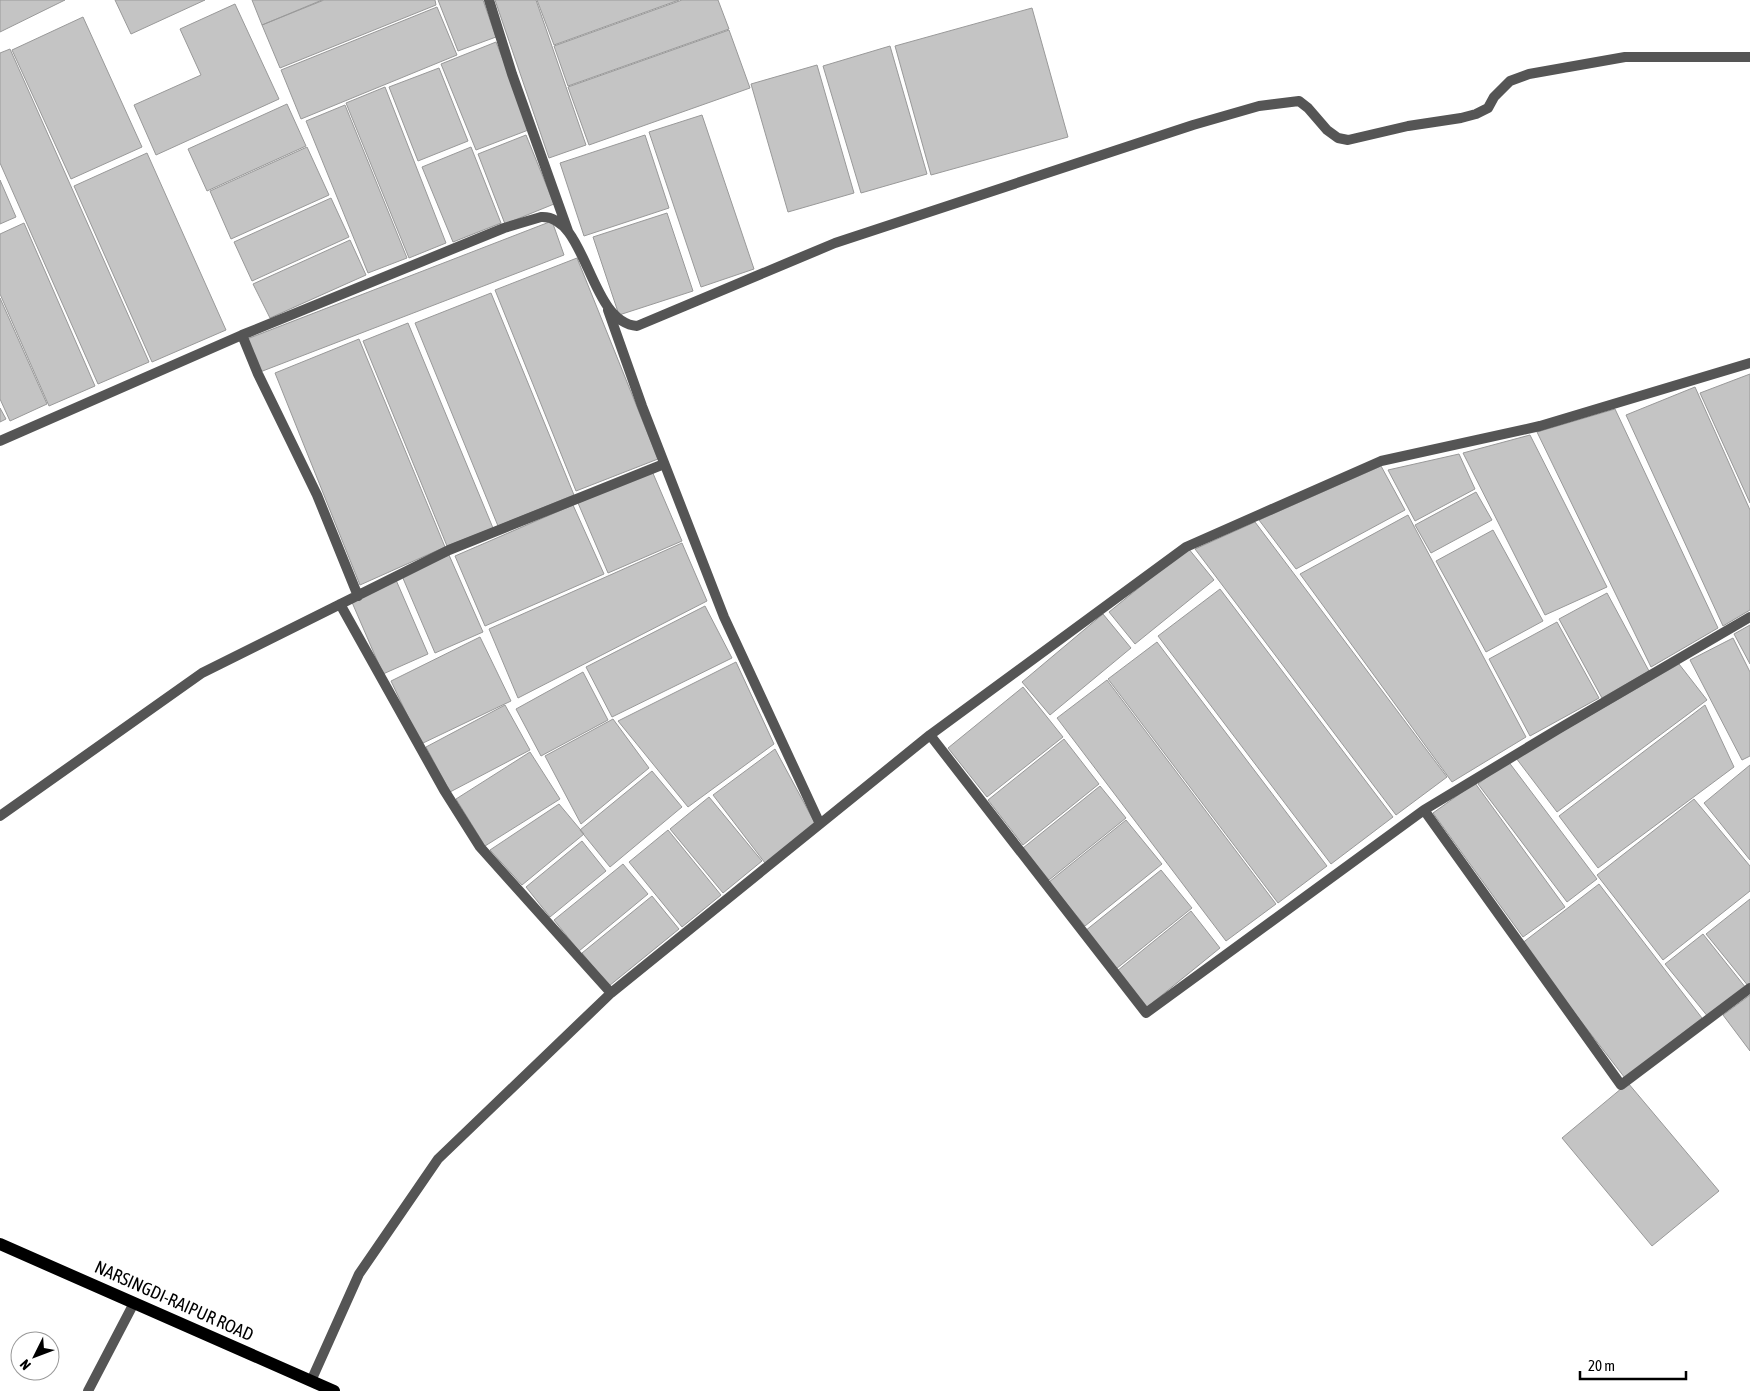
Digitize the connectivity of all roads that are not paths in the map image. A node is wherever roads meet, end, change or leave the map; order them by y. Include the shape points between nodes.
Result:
1 (489, 0) edge
2 (1750, 57) edge
3 (570, 234) junction
4 (606, 304) junction
5 (242, 334) junction
6 (1750, 363) edge
7 (0, 441) edge
8 (664, 464) junction
9 (358, 596) junction
10 (340, 604) junction
11 (1750, 617) edge
12 (930, 734) junction
13 (1424, 810) junction
14 (0, 816) edge
15 (820, 824) junction
16 (1750, 988) edge
17 (611, 994) junction
18 (0, 1244) edge
19 (134, 1302) junction
20 (311, 1381) junction
21 (88, 1391) edge
22 (334, 1391) edge

1 - 3 street
2 - 4 street via 1626,57 1529,74 1510,81 1488,108 1476,114 1348,140 1327,130 1299,101 1259,106 834,243 637,326 622,322
3 - 4 street
3 - 5 street via 547,216 527,220
4 - 8 street
5 - 7 street
5 - 9 street via 317,495
6 - 12 street via 1540,426 1381,461 1186,547
8 - 9 street via 449,550
8 - 15 street via 724,617
9 - 10 street
10 - 14 street via 202,673
10 - 17 street via 444,790 480,847
11 - 13 street
12 - 13 street via 1146,1013
12 - 15 street
13 - 16 street via 1621,1085
15 - 17 street
17 - 20 street via 438,1159 359,1274
18 - 19 main road, NARSINGDI-RAIPUR ROAD
19 - 20 main road, NARSINGDI-RAIPUR ROAD
19 - 21 street
20 - 22 main road, NARSINGDI-RAIPUR ROAD

